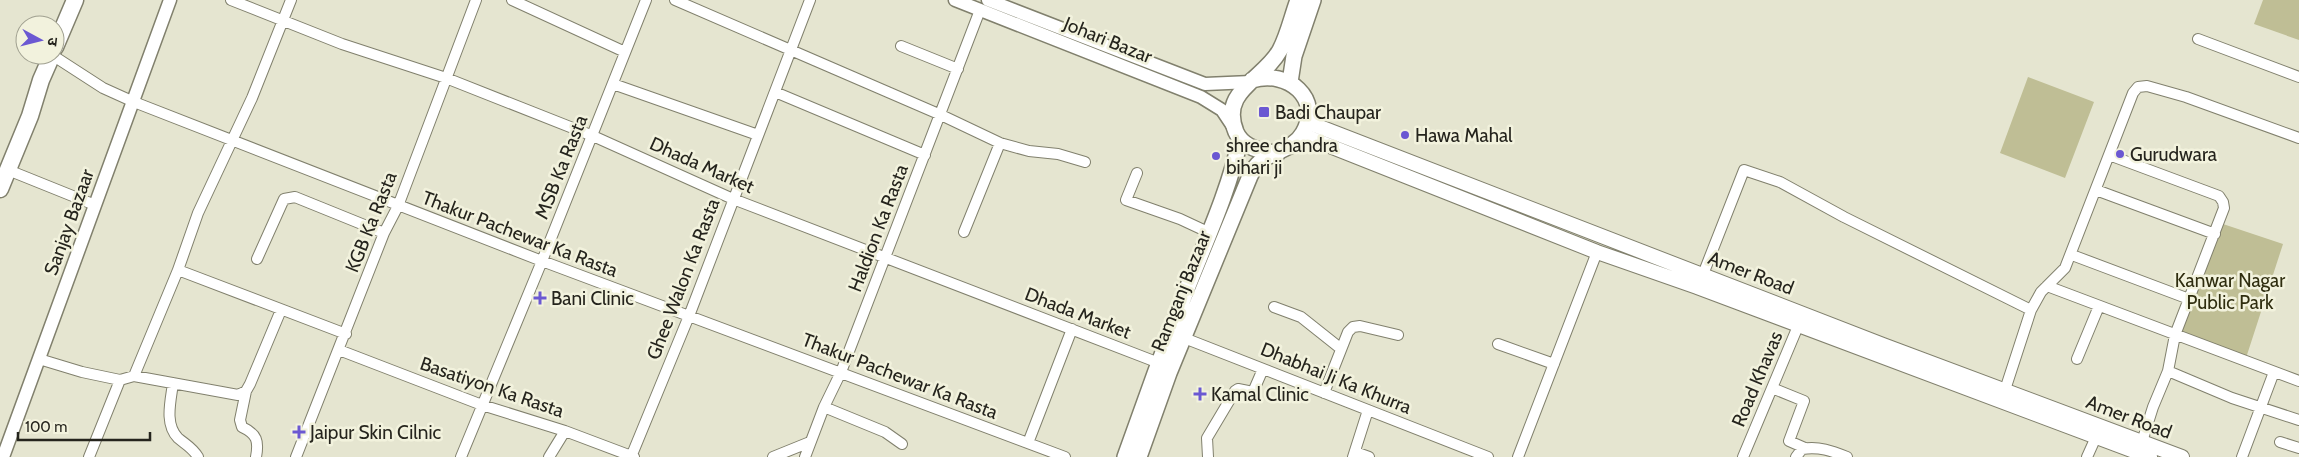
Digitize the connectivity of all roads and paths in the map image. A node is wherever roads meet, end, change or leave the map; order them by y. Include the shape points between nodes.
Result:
1 (75, 0) edge
2 (170, 0) edge
3 (231, 0) edge
4 (291, 0) edge
5 (476, 0) edge
6 (512, 0) edge
7 (646, 0) edge
8 (675, 0) edge
9 (810, 0) edge
10 (955, 0) edge
11 (1298, 0) edge
12 (1313, 0) edge
13 (984, 5) edge
14 (282, 21) junction
15 (65, 24) edge
16 (2198, 39) dead end
17 (901, 46) dead end
18 (790, 50) junction
19 (625, 52) junction
20 (65, 63) edge
21 (48, 65) edge
22 (958, 69) junction
23 (446, 78) junction
24 (2299, 78) edge
25 (1252, 81) junction
26 (1290, 82) junction
27 (613, 84) junction
28 (774, 92) junction
29 (134, 102) junction
30 (941, 115) junction
31 (1304, 128) junction
32 (758, 134) junction
33 (1238, 135) junction
34 (593, 136) junction
35 (2299, 138) edge
36 (233, 139) junction
37 (1000, 143) junction
38 (1278, 153) junction
39 (925, 155) junction
40 (2109, 155) junction
41 (1085, 162) dead end
42 (4, 167) edge
43 (1137, 174) dead end
44 (0, 189) edge
45 (2096, 190) junction
46 (733, 199) junction
47 (95, 205) junction
48 (398, 206) junction
49 (964, 232) dead end
50 (384, 233) junction
51 (1210, 233) junction
52 (2215, 234) junction
53 (1597, 252) junction
54 (2072, 255) junction
55 (885, 258) junction
56 (257, 259) dead end
57 (542, 261) junction
58 (178, 270) junction
59 (1700, 281) junction
60 (2047, 286) junction
61 (2189, 298) junction
62 (2099, 306) junction
63 (1274, 307) dead end
64 (281, 310) junction
65 (2031, 310) junction
66 (689, 316) junction
67 (1801, 320) junction
68 (1072, 329) junction
69 (346, 334) junction
70 (1398, 334) dead end
71 (1177, 335) junction
72 (2175, 335) junction
73 (1498, 344) dead end
74 (1340, 348) junction
75 (339, 350) junction
76 (39, 359) junction
77 (2077, 359) dead end
78 (1158, 363) junction
79 (1554, 364) junction
80 (1263, 369) junction
81 (2168, 371) junction
82 (841, 372) junction
83 (2274, 372) junction
84 (134, 376) junction
85 (120, 380) junction
86 (2299, 381) edge
87 (173, 383) junction
88 (1772, 388) junction
89 (246, 391) junction
90 (1324, 393) junction
91 (2003, 396) junction
92 (482, 405) junction
93 (824, 407) junction
94 (2261, 407) junction
95 (1368, 410) junction
96 (2299, 420) edge
97 (565, 431) junction
98 (2096, 437) junction
99 (810, 442) junction
100 (2280, 442) dead end
101 (1028, 443) junction
102 (902, 444) dead end
103 (1806, 448) junction
104 (2299, 448) edge
105 (2143, 450) edge
106 (1354, 454) edge
107 (2, 457) edge
108 (89, 457) edge
109 (198, 457) edge
110 (256, 457) edge
111 (296, 457) edge
112 (461, 457) edge
113 (549, 457) edge
114 (632, 457) edge
115 (773, 457) edge
116 (805, 457) edge
117 (1065, 457) edge
118 (1125, 457) edge
119 (1139, 457) edge
120 (1208, 457) edge
121 (1369, 457) edge
122 (1488, 457) edge
123 (1518, 457) edge
124 (1742, 457) edge
125 (1796, 457) edge
126 (1848, 457) edge
127 (2087, 457) edge
128 (2182, 457) edge
129 (2242, 457) edge

1 - 15 highway
2 - 29 street, Sanjay Bazaar
3 - 14 street, Dhada Market
4 - 14 street
5 - 23 street, KGB Ka Rasta
6 - 19 street
7 - 19 street, MSB Ka Rasta
8 - 18 street
9 - 18 street, Ghee Walon Ka Rasta
10 - 13 street, Johari Bazar
11 - 25 main road via 1280,50
12 - 26 main road via 1294,56
13 - 22 street, Haldion Ka Rasta
13 - 25 street, Johari Bazar via 1205,84
13 - 33 street, Johari Bazar via 1201,97 1222,110
14 - 23 street, Dhada Market
14 - 36 street
16 - 24 street
17 - 22 street
18 - 28 street, Ghee Walon Ka Rasta
18 - 30 street
19 - 27 street, MSB Ka Rasta
20 - 29 street, Thakur Pachewar Ka Rasta via 103,88
21 - 42 highway via 21,112
22 - 30 street, Haldion Ka Rasta
23 - 34 street, Dhada Market
23 - 48 street, KGB Ka Rasta
25 - 26 main road via 1272,77
25 - 33 main road via 1236,98 1233,110
26 - 31 main road via 1305,99 1308,110
27 - 32 street
27 - 34 street, MSB Ka Rasta
28 - 32 street, Ghee Walon Ka Rasta
28 - 39 street
29 - 36 street, Thakur Pachewar Ka Rasta
29 - 47 street, Sanjay Bazaar
30 - 37 street
30 - 39 street, Haldion Ka Rasta
31 - 38 main road via 1296,142
31 - 53 main road, Amer Road
31 - 59 main road, Amer Road
32 - 46 street, Ghee Walon Ka Rasta
33 - 38 main road via 1258,150
33 - 51 main road, Ramganj Bazaar via 1234,164
34 - 46 street, Dhada Market
34 - 57 street, MSB Ka Rasta
35 - 40 street via 2147,86 2138,87 2133,93
36 - 48 street, Thakur Pachewar Ka Rasta
36 - 58 street via 198,213
37 - 41 street
37 - 49 street
38 - 71 main road, Ramganj Bazaar via 1259,162 1250,176
39 - 55 street, Haldion Ka Rasta
40 - 45 street
40 - 52 street via 2219,196 2224,208
42 - 44 highway
42 - 47 street
43 - 51 street via 1126,200
45 - 52 street
45 - 54 street
46 - 55 street, Dhada Market
46 - 66 street, Ghee Walon Ka Rasta
47 - 76 street, Sanjay Bazaar
48 - 50 street, KGB Ka Rasta
48 - 57 street, Thakur Pachewar Ka Rasta
50 - 56 street via 295,196 284,199
50 - 69 street, KGB Ka Rasta
51 - 71 main road, Ramganj Bazaar
52 - 61 street
53 - 59 main road, Amer Road
53 - 79 street
54 - 60 street via 2065,268
54 - 61 street
55 - 68 street, Dhada Market
55 - 82 street, Haldion Ka Rasta
57 - 66 street, Thakur Pachewar Ka Rasta
57 - 92 street, MSB Ka Rasta
58 - 64 street
58 - 84 street
59 - 65 street via 1744,170 1780,182 1844,218
59 - 67 main road, Amer Road
60 - 62 street
60 - 65 street
61 - 72 street
62 - 72 street
62 - 77 street
63 - 74 street via 1301,317
64 - 69 street
64 - 89 street
65 - 91 street
66 - 82 street, Thakur Pachewar Ka Rasta
66 - 114 street, Ghee Walon Ka Rasta
67 - 88 street, Road Khavas
67 - 91 main road, Amer Road
68 - 78 street, Dhada Market
68 - 101 street
69 - 75 street, KGB Ka Rasta
70 - 74 street via 1353,326
71 - 78 main road, Ramganj Bazaar
71 - 80 street, Dhabhai Ji Ka Khurra
71 - 119 main road, Ramganj Bazaar
72 - 81 street
72 - 83 street
73 - 79 street
74 - 90 street
75 - 92 street, Basatiyon Ka Rasta
75 - 111 street, KGB Ka Rasta
76 - 85 street
76 - 107 street, Sanjay Bazaar
78 - 118 main road, Ramganj Bazaar
79 - 123 street
80 - 90 street, Dhabhai Ji Ka Khurra
80 - 120 street via 1253,392 1235,391 1208,438
81 - 94 street
81 - 105 street via 2153,407
82 - 93 street, Haldion Ka Rasta
82 - 101 street, Thakur Pachewar Ka Rasta
83 - 86 street
83 - 94 street
84 - 85 street
84 - 87 street
85 - 108 street
87 - 89 street via 238,395
87 - 109 street via 169,423
88 - 103 street via 1804,401 1789,442
88 - 124 street, Road Khavas
89 - 110 street via 240,420 242,427 255,434 258,441
90 - 95 street, Dhabhai Ji Ka Khurra
91 - 98 main road, Amer Road
91 - 105 main road, Amer Road
92 - 97 street, Basatiyon Ka Rasta
92 - 112 street, MSB Ka Rasta
93 - 99 street, Haldion Ka Rasta
93 - 102 street via 885,432
94 - 96 street
94 - 129 street
95 - 106 street
95 - 122 street, Dhabhai Ji Ka Khurra
97 - 113 street
97 - 114 street, Basatiyon Ka Rasta
98 - 105 main road, Amer Road
98 - 127 street
99 - 115 street
99 - 116 street, Haldion Ka Rasta
100 - 104 street
101 - 117 street, Thakur Pachewar Ka Rasta
103 - 125 street
103 - 126 street via 1828,450
105 - 128 main road, Amer Road
106 - 121 street

